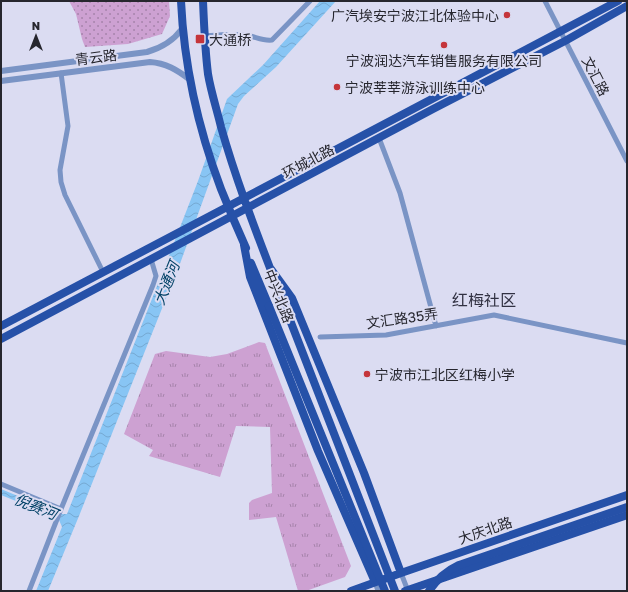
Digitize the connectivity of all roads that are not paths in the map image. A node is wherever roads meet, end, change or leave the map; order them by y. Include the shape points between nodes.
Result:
1 (181, 1) edge
2 (202, 1) edge
3 (310, 1) edge
4 (545, 1) edge
5 (618, 1) edge
6 (627, 6) edge
7 (182, 29) junction
8 (560, 31) junction
9 (204, 36) junction
10 (565, 41) junction
11 (1, 71) edge
12 (61, 73) junction
13 (189, 79) junction
14 (1, 81) edge
15 (379, 138) junction
16 (627, 161) edge
17 (244, 199) junction
18 (228, 206) junction
19 (248, 208) junction
20 (232, 216) junction
21 (244, 245) junction
22 (151, 259) junction
23 (271, 269) junction
24 (103, 272) junction
25 (1, 326) edge
26 (436, 326) junction
27 (320, 337) dead end
28 (1, 338) edge
29 (627, 344) edge
30 (1, 484) edge
31 (627, 495) edge
32 (627, 507) edge
33 (61, 509) junction
34 (627, 515) edge
35 (401, 572) junction
36 (375, 582) junction
37 (29, 591) edge
38 (351, 591) edge
39 (378, 591) edge
40 (385, 591) edge
41 (396, 591) edge
42 (407, 591) edge
43 (429, 591) edge

1 - 7 main road, 中兴北路
2 - 9 main road, 中兴北路
3 - 9 street via 272,40 235,35
4 - 8 street, 文汇路
5 - 8 main road, 环城北路
6 - 10 main road, 环城北路
7 - 11 street, 青云路 via 178,36 164,46 147,52
7 - 13 main road, 中兴北路
8 - 10 street, 文汇路
8 - 17 main road, 环城北路
9 - 17 main road, 中兴北路 via 208,74 226,145
10 - 15 main road, 环城北路
10 - 16 street, 文汇路
12 - 13 street, 青云路 via 157,62 169,66
12 - 14 street, 青云路
12 - 24 street via 68,126 60,170 61,182
13 - 18 main road, 中兴北路 via 212,163
15 - 19 main road, 环城北路
15 - 26 street via 400,193
17 - 18 main road, 环城北路
17 - 19 main road, 中兴北路
18 - 20 main road, 中兴北路
18 - 24 main road, 环城北路
19 - 20 main road, 环城北路
19 - 23 main road, 中兴北路
20 - 21 main road, 中兴北路
20 - 22 main road, 环城北路
21 - 36 main road via 250,277 318,452
21 - 40 main road, 中兴北路, bridge
22 - 28 main road, 环城北路
22 - 33 street via 156,276 153,285
23 - 35 main road via 292,298 364,473
23 - 41 main road, 中兴北路, bridge
24 - 25 main road, 环城北路
26 - 27 street, 文汇路35弄 via 386,335
26 - 29 street, 文汇路35弄 via 494,315
30 - 33 street
31 - 35 main road, 大庆北路
32 - 43 main road, bridge via 455,567 444,574
33 - 37 street
34 - 42 main road
35 - 36 main road, 大庆北路
35 - 42 street
36 - 38 main road, 大庆北路
36 - 39 street

